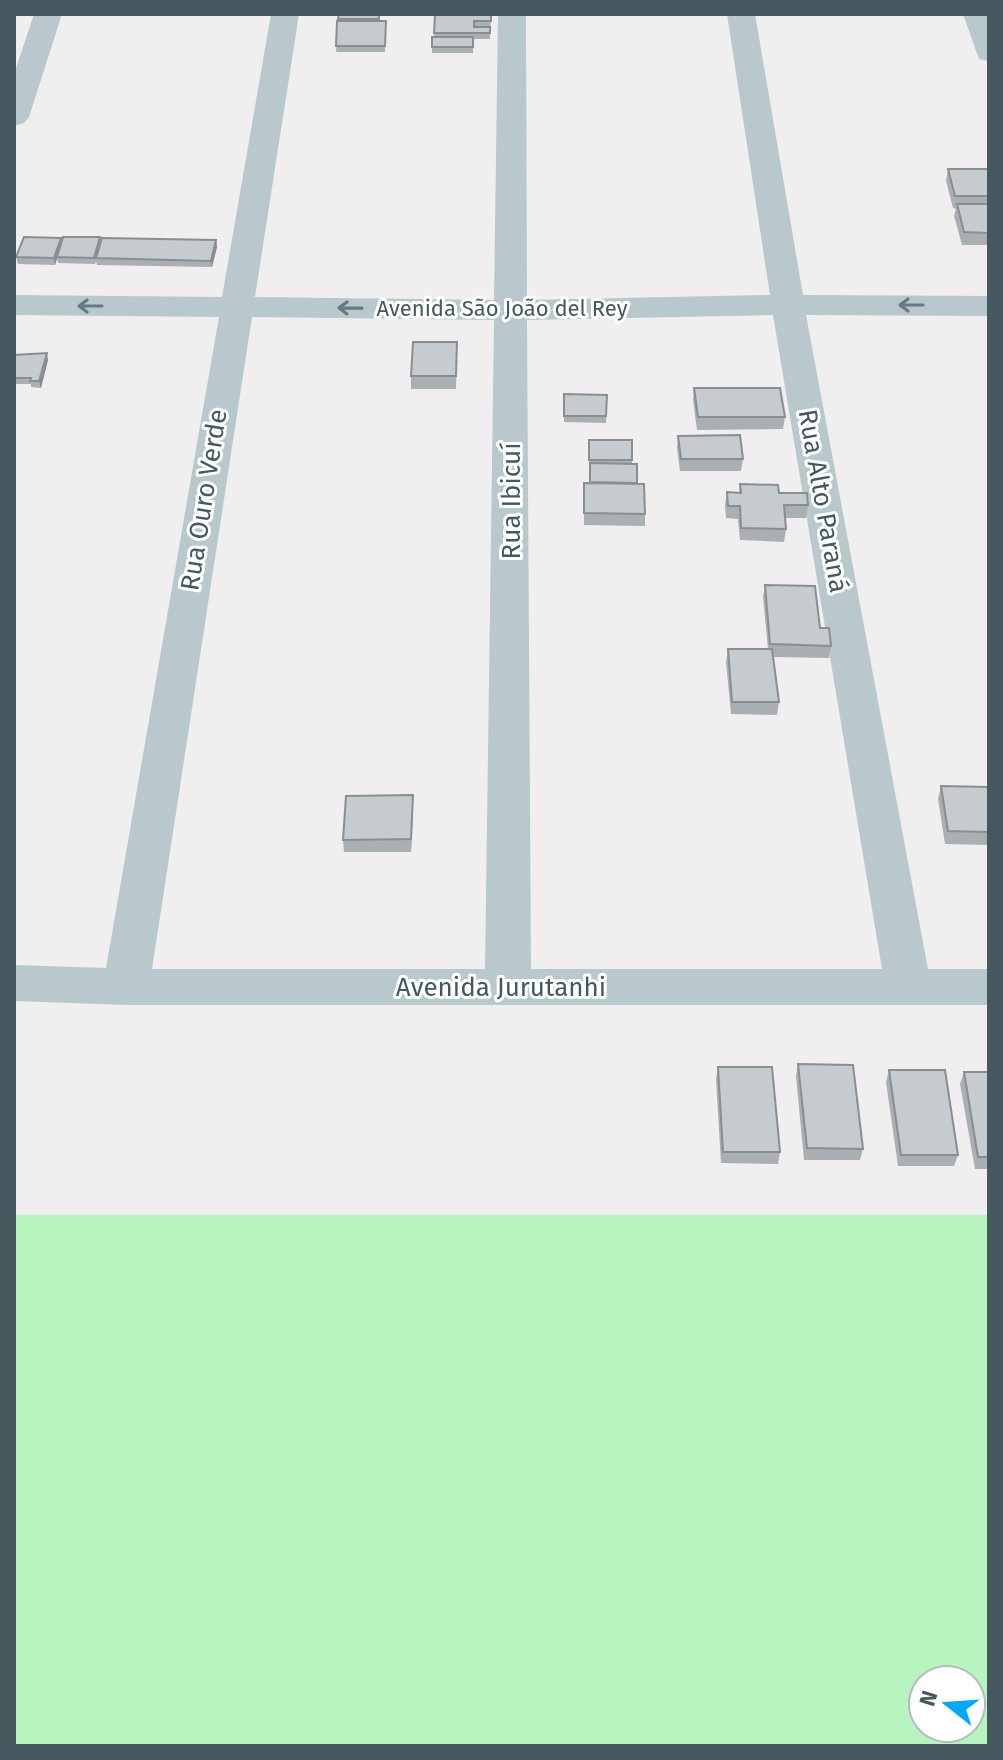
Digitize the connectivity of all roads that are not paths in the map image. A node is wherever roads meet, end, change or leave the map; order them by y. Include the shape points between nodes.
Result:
1 (48, 14) edge
2 (285, 14) edge
3 (512, 14) edge
4 (741, 14) edge
5 (977, 14) edge
6 (989, 53) edge
7 (14, 117) edge
8 (14, 305) edge
9 (788, 305) junction
10 (235, 306) junction
11 (989, 306) edge
12 (512, 310) junction
13 (14, 983) edge
14 (126, 987) junction
15 (508, 987) junction
16 (908, 987) junction
17 (989, 987) edge

1 - 7 street
2 - 10 street, Rua Ouro Verde
3 - 12 street, Rua Ibicuí
4 - 9 street, Rua Alto Paraná
5 - 6 street
10 -> 8 street, Avenida São João del Rey
11 -> 9 street, Avenida São João del Rey
9 - 12 street, Avenida São João del Rey
9 - 16 street, Rua Alto Paraná
12 -> 10 street, Avenida São João del Rey
10 - 14 street, Rua Ouro Verde
12 - 15 street, Rua Ibicuí
13 - 14 street, Avenida Jurutanhi
14 - 15 street, Avenida Jurutanhi
15 - 16 street, Avenida Jurutanhi
16 - 17 street, Avenida Jurutanhi

